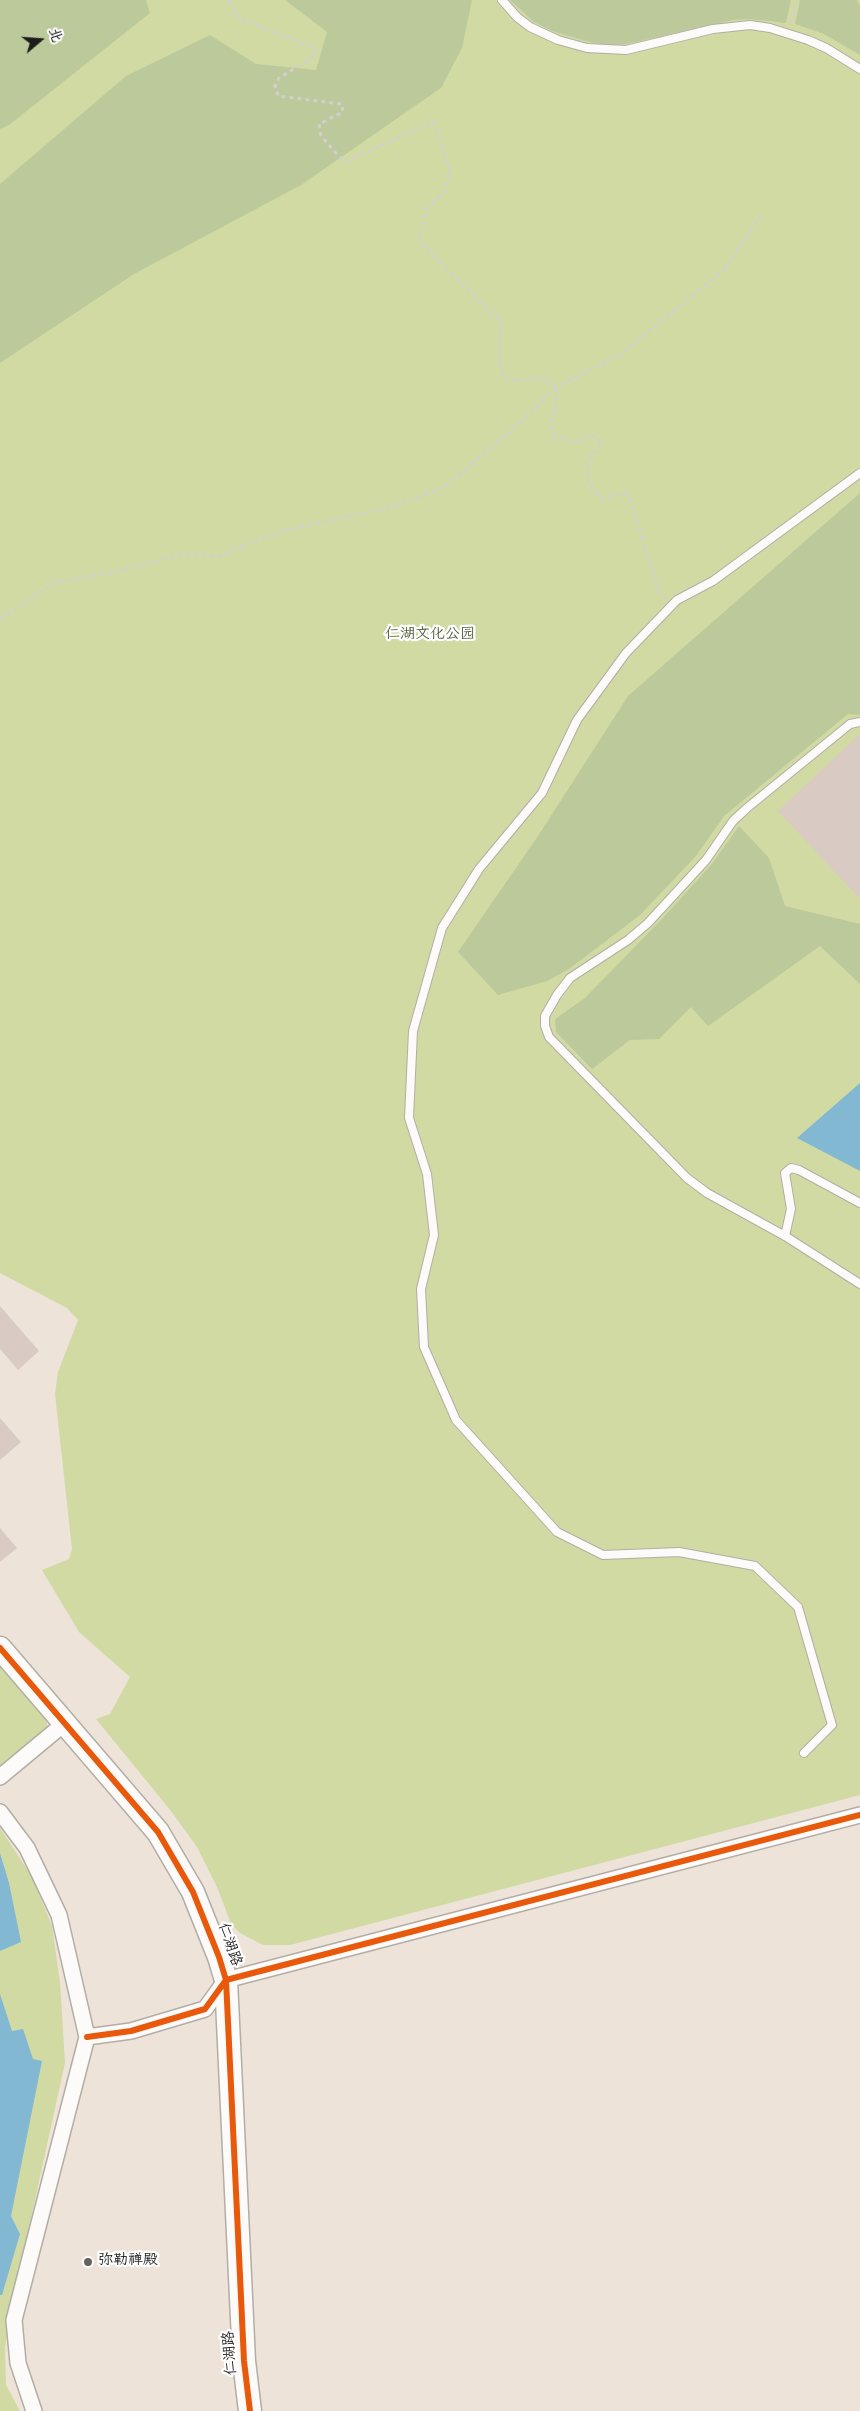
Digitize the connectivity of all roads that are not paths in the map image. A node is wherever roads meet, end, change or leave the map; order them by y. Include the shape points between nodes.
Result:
1 (502, 0) edge
2 (860, 69) edge
3 (860, 473) edge
4 (860, 722) edge
5 (860, 1202) edge
6 (785, 1236) junction
7 (860, 1284) edge
8 (0, 1648) edge
9 (65, 1722) junction
10 (804, 1753) dead end
11 (0, 1777) edge
12 (0, 1812) edge
13 (860, 1815) edge
14 (226, 1980) junction
15 (87, 2037) junction
16 (34, 2411) edge
17 (250, 2411) edge

1 - 2 lane via 530,27 558,40 601,50 626,50 738,25 789,33 826,48
3 - 10 lane via 713,581 677,600 626,652 576,720 542,793 479,869 442,928 413,1031 409,1118 427,1174 434,1235 421,1289 424,1347 456,1420 557,1532 603,1555 679,1552 755,1566 798,1607 832,1725
4 - 6 lane via 850,724 733,821 706,860 648,923 570,978 545,1016 544,1026 549,1037 687,1178 706,1193
5 - 6 lane via 791,1168 786,1173 791,1209
6 - 7 lane
8 - 9 street, 仁湖路
9 - 11 street
9 - 14 street, 仁湖路 via 144,1814 170,1851 203,1913
12 - 15 street via 27,1848 59,1915
13 - 14 street
14 - 15 street via 205,2009 131,2030
14 - 17 street, 仁湖路 via 244,2361
15 - 16 street via 14,2320 18,2363

